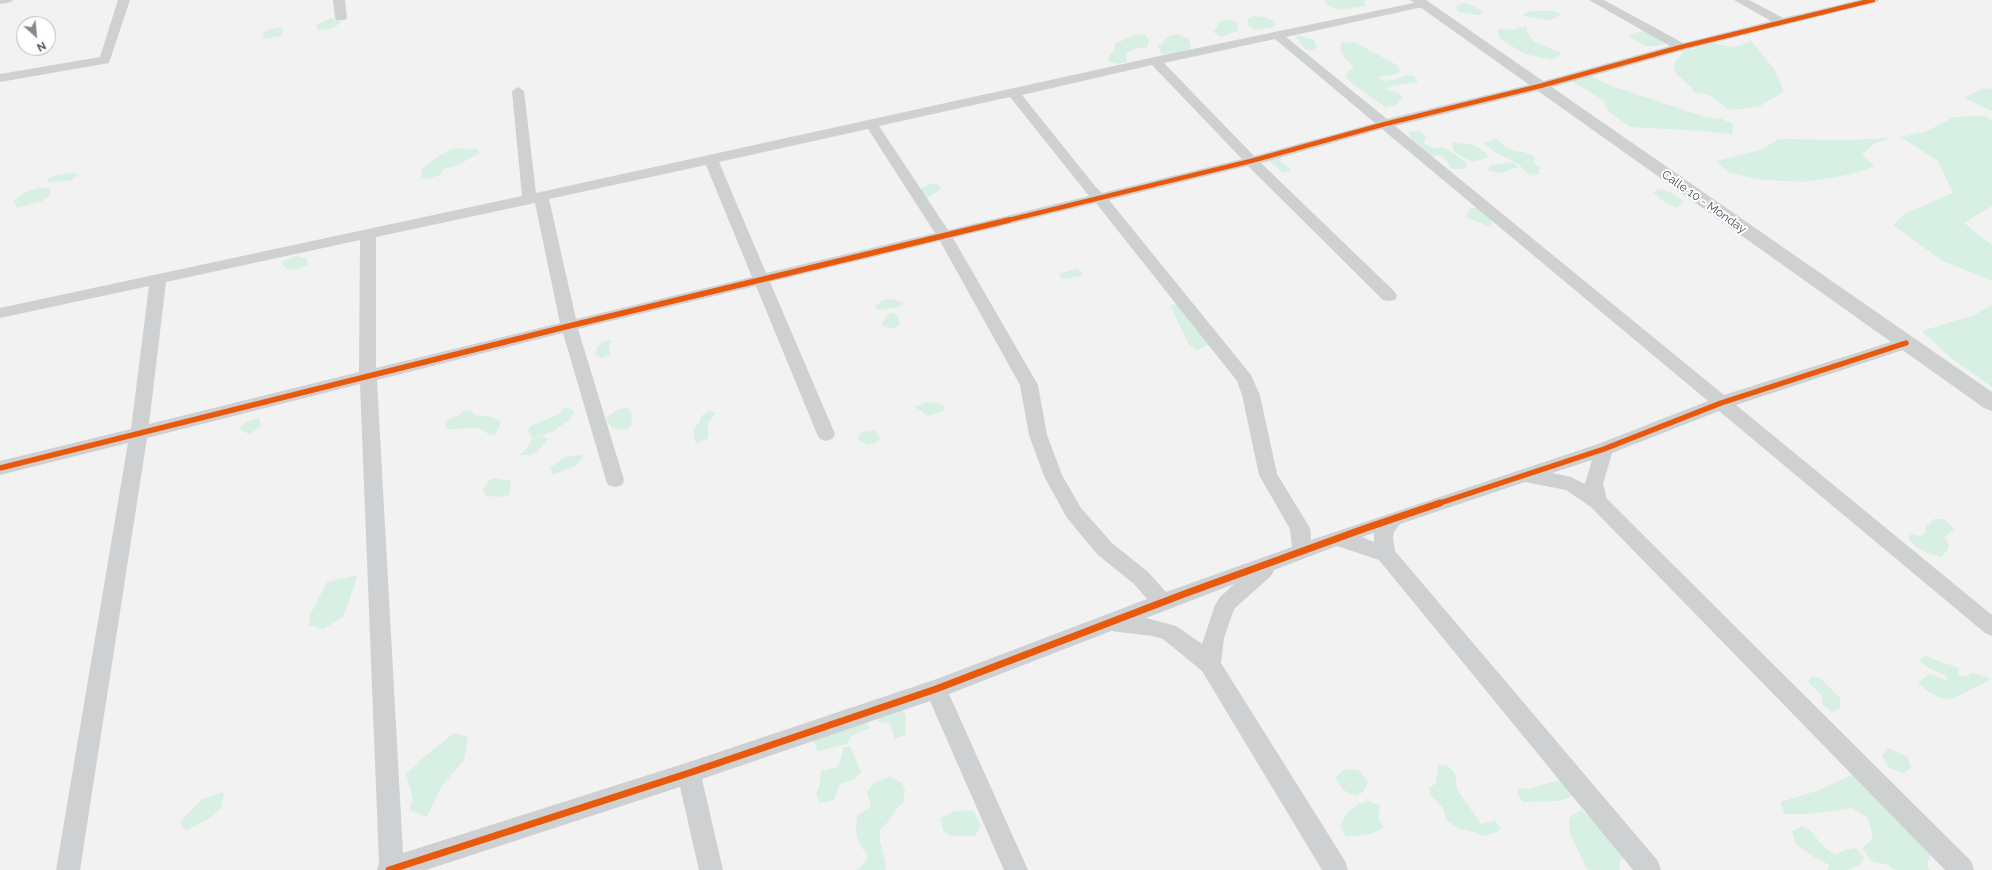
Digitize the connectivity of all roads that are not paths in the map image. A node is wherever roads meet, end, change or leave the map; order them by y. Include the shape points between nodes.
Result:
1 (7, 0) edge
2 (124, 0) edge
3 (339, 0) edge
4 (1596, 0) edge
5 (1740, 0) edge
6 (1873, 0) edge
7 (0, 1) edge
8 (1420, 2) edge
9 (341, 18) dead end
10 (1781, 22) junction
11 (1277, 35) junction
12 (1681, 47) junction
13 (1154, 61) junction
14 (0, 78) edge
15 (1540, 86) junction
16 (518, 91) dead end
17 (1013, 92) junction
18 (871, 124) junction
19 (1385, 124) junction
20 (711, 160) junction
21 (1251, 161) junction
22 (536, 198) junction
23 (1101, 199) junction
24 (368, 234) junction
25 (945, 237) junction
26 (158, 280) junction
27 (762, 280) junction
28 (1388, 296) dead end
29 (0, 313) edge
30 (569, 326) junction
31 (1906, 343) junction
32 (368, 378) junction
33 (1992, 402) edge
34 (1721, 403) junction
35 (139, 433) junction
36 (826, 434) dead end
37 (1604, 449) junction
38 (0, 468) edge
39 (1525, 476) junction
40 (615, 480) dead end
41 (1598, 502) junction
42 (1394, 519) junction
43 (1338, 539) junction
44 (1303, 552) junction
45 (1386, 554) junction
46 (1272, 563) junction
47 (1163, 603) junction
48 (1111, 622) junction
49 (1992, 627) edge
50 (1210, 664) junction
51 (936, 689) junction
52 (689, 772) junction
53 (68, 870) edge
54 (391, 870) edge
55 (711, 870) edge
56 (1016, 870) edge
57 (1336, 870) edge
58 (1648, 870) edge
59 (1962, 870) edge

1 - 7 street
2 - 14 street via 105,60
3 - 9 street
4 - 12 street
5 - 10 street
6 - 10 street
8 - 11 street
8 - 15 street, Calle 10 - Monday
10 - 12 street
11 - 13 street
11 - 19 street
12 - 15 street
13 - 17 street
13 - 21 street
15 - 19 street
15 - 31 street, Calle 10 - Monday
16 - 22 street
17 - 18 street
17 - 23 street via 1090,189
18 - 20 street
18 - 25 street
19 - 21 street
19 - 34 street
20 - 22 street
20 - 27 street
21 - 23 street
21 - 28 street
22 - 24 street
22 - 30 street
23 - 25 street
23 - 44 street via 1245,379 1268,474 1300,528
24 - 26 street
24 - 32 street
25 - 27 street
25 - 47 street via 1029,385 1038,435 1053,476 1074,513 1105,549 1141,578
26 - 29 street
26 - 35 street
27 - 30 street
27 - 36 street
30 - 32 street
30 - 40 street
31 - 33 street, Calle 10 - Monday
31 - 34 street
32 - 35 street
32 - 54 street
34 - 37 street
34 - 49 street
35 - 38 street
35 - 53 street
37 - 39 street
37 - 41 street via 1594,484
39 - 41 street via 1570,484
39 - 42 street
41 - 59 street
42 - 43 street
42 - 45 street via 1384,533
43 - 44 street
43 - 45 street via 1361,544
44 - 46 street
45 - 58 street
46 - 47 street
46 - 50 street via 1227,603 1222,611 1213,638
47 - 48 street
48 - 50 street via 1152,627 1169,632
48 - 51 street
50 - 57 street
51 - 52 street
51 - 56 street
52 - 54 street
52 - 55 street

